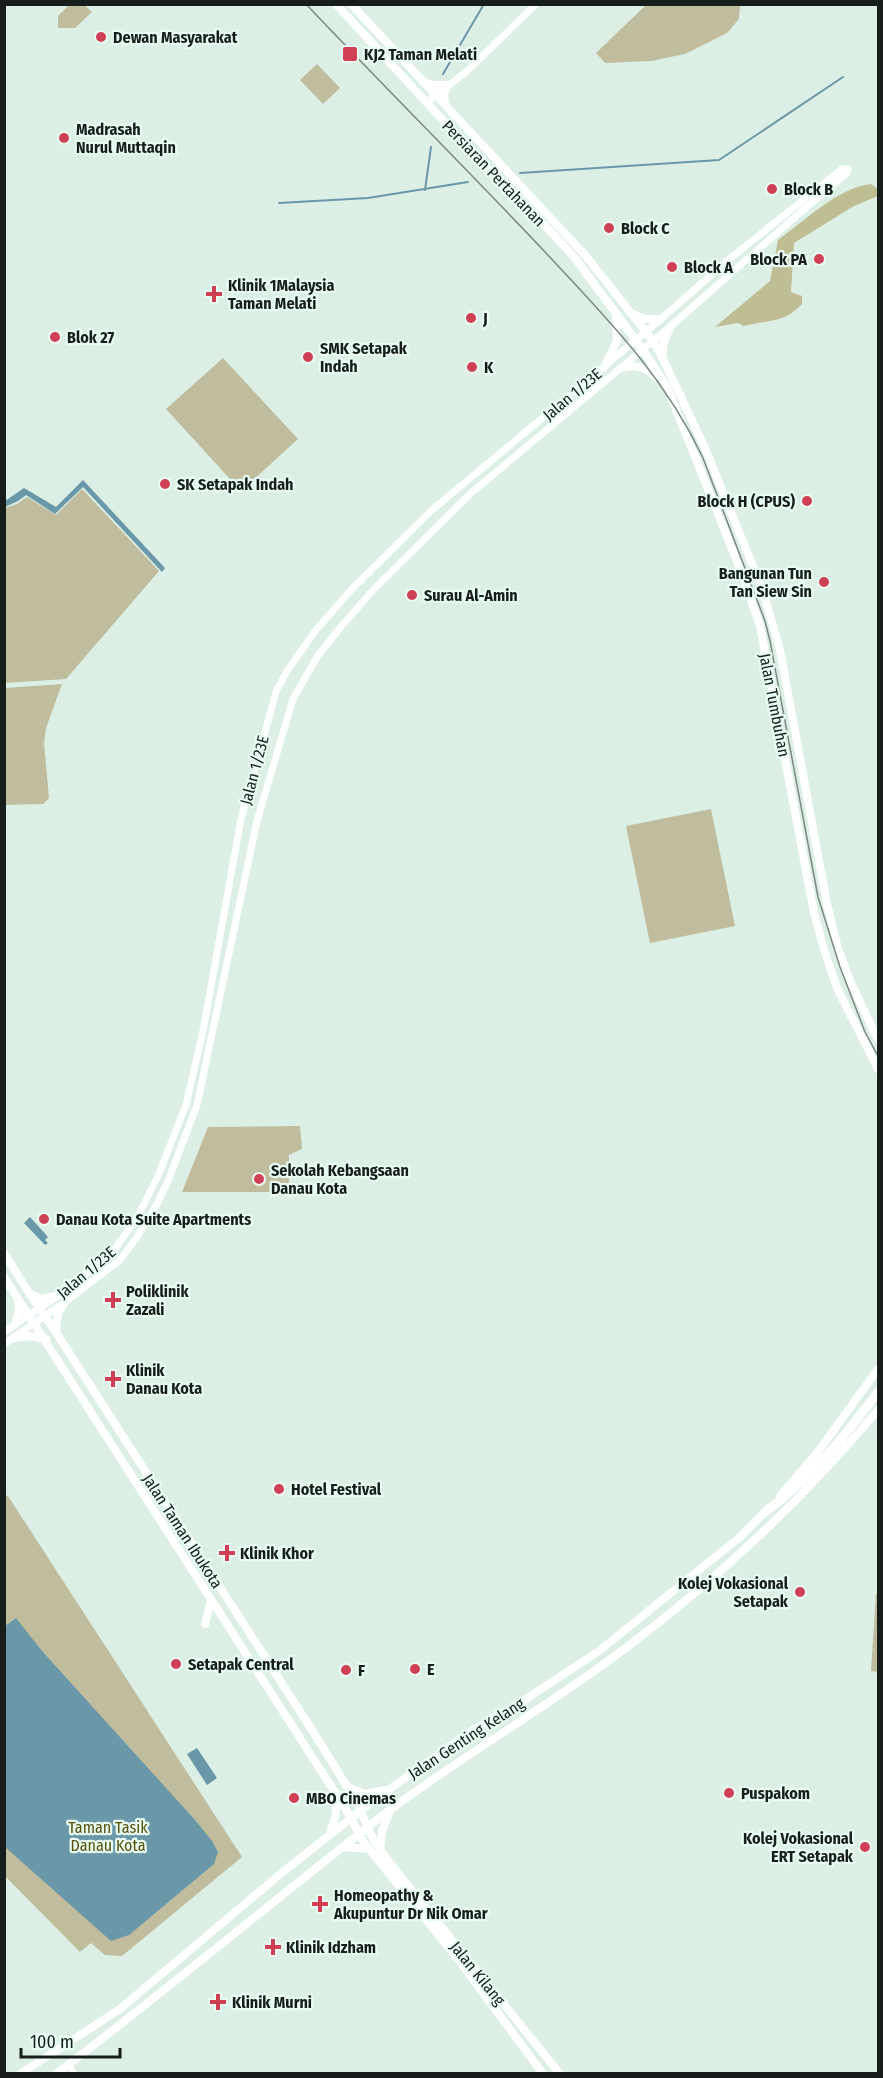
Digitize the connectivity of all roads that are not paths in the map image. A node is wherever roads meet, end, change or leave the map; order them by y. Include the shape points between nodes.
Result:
1 (336, 4) edge
2 (351, 4) edge
3 (536, 4) edge
4 (423, 81) junction
5 (448, 85) junction
6 (435, 95) junction
7 (427, 102) junction
8 (445, 105) junction
9 (629, 313) junction
10 (616, 315) junction
11 (661, 320) junction
12 (671, 326) junction
13 (645, 333) junction
14 (635, 341) junction
15 (652, 341) junction
16 (643, 350) junction
17 (662, 357) junction
18 (604, 367) junction
19 (621, 368) junction
20 (667, 387) junction
21 (796, 731) junction
22 (781, 732) junction
23 (805, 781) junction
24 (790, 783) junction
25 (832, 927) junction
26 (822, 942) junction
27 (852, 985) junction
28 (842, 1000) junction
29 (866, 1017) junction
30 (858, 1031) junction
31 (879, 1040) edge
32 (879, 1069) edge
33 (4, 1253) edge
34 (4, 1277) edge
35 (28, 1293) junction
36 (59, 1295) junction
37 (18, 1299) junction
38 (65, 1302) junction
39 (39, 1309) junction
40 (29, 1316) junction
41 (45, 1317) junction
42 (35, 1324) junction
43 (15, 1325) junction
44 (4, 1332) edge
45 (57, 1334) junction
46 (14, 1338) junction
47 (46, 1339) junction
48 (4, 1344) edge
49 (879, 1369) edge
50 (874, 1376) edge
51 (879, 1392) edge
52 (879, 1410) edge
53 (764, 1513) junction
54 (211, 1601) junction
55 (205, 1624) dead end
56 (346, 1786) junction
57 (389, 1789) junction
58 (337, 1795) junction
59 (360, 1810) junction
60 (390, 1810) junction
61 (350, 1818) junction
62 (368, 1827) junction
63 (330, 1833) junction
64 (359, 1834) junction
65 (342, 1847) junction
66 (369, 1849) junction
67 (380, 1850) junction
68 (68, 2065) junction
69 (20, 2073) edge
70 (57, 2073) edge
71 (74, 2073) edge
72 (543, 2073) edge
73 (560, 2073) edge

1 - 7 main road, Persiaran Pertahanan
2 - 4 main road, Persiaran Pertahanan
3 - 5 street
4 - 5 main road
4 - 6 main road, Persiaran Pertahanan
5 - 6 street
5 - 8 main road
6 - 7 street
6 - 8 main road, Persiaran Pertahanan
7 - 10 main road, Persiaran Pertahanan via 574,258
8 - 9 main road, Persiaran Pertahanan via 585,255
9 - 11 main road
9 - 13 main road, Persiaran Pertahanan
10 - 14 main road, Persiaran Pertahanan
10 - 18 main road via 617,341
11 - 12 street, Jalan 1/23E via 727,261 842,169 848,169
11 - 13 street, Jalan 1/23E
12 - 15 street, Jalan 1/23E
12 - 17 main road
13 - 14 street, Jalan 1/23E
13 - 15 main road, Persiaran Pertahanan
14 - 16 main road, Persiaran Pertahanan
14 - 18 street, Jalan 1/23E
15 - 16 street, Jalan 1/23E
15 - 17 main road, Jalan Tumbuhan
16 - 19 street, Jalan 1/23E
16 - 20 main road, Jalan Tumbuhan
17 - 21 main road, Jalan Tumbuhan via 705,448 763,591 780,650
18 - 36 street, Jalan 1/23E via 419,522 325,618 287,671 276,692 241,819 186,1105 158,1176 114,1252
19 - 20 main road via 644,368
19 - 38 street, Jalan 1/23E via 470,494 357,608 306,674 293,699 256,821 198,1105 168,1181 137,1237 120,1260
20 - 22 main road, Jalan Tumbuhan via 760,626
21 - 22 main road via 793,744 786,742
21 - 23 main road, Jalan Tumbuhan
22 - 24 main road, Jalan Tumbuhan
23 - 24 main road via 798,773
23 - 25 main road, Jalan Tumbuhan
24 - 26 main road, Jalan Tumbuhan
25 - 26 main road via 831,943
25 - 27 main road, Jalan Tumbuhan
26 - 28 main road, Jalan Tumbuhan
27 - 28 main road via 841,984
27 - 29 main road, Jalan Tumbuhan
28 - 30 main road, Jalan Tumbuhan
29 - 30 main road via 867,1031
29 - 31 main road, Jalan Tumbuhan
30 - 32 main road, Jalan Tumbuhan
33 - 35 main road, Jalan Taman Ibukota
34 - 37 main road, Jalan Taman Ibukota
35 - 36 main road via 41,1299
35 - 39 main road, Jalan Taman Ibukota
36 - 39 street, Jalan 1/23E
37 - 40 main road, Jalan Taman Ibukota
37 - 43 main road
38 - 41 street, Jalan 1/23E
38 - 45 main road via 56,1319
39 - 40 street, Jalan 1/23E
39 - 41 main road, Jalan Taman Ibukota
40 - 42 main road, Jalan Taman Ibukota
40 - 43 street, Jalan 1/23E
41 - 42 street, Jalan 1/23E
41 - 45 main road, Jalan Taman Ibukota
42 - 46 street, Jalan 1/23E
42 - 47 main road, Jalan Taman Ibukota
43 - 44 street, Jalan 1/23E
45 - 56 main road, Jalan Taman Ibukota
46 - 47 main road
46 - 48 street, Jalan 1/23E
47 - 54 main road, Jalan Taman Ibukota
49 - 50 main road, Jalan Genting Kelang
50 - 53 main road, Jalan Genting Kelang via 817,1453
51 - 53 highway via 822,1463
52 - 60 main road, Jalan Genting Kelang via 738,1557 628,1647
53 - 57 main road, Jalan Genting Kelang via 740,1537 599,1651 471,1731
54 - 55 main road
54 - 58 main road, Jalan Taman Ibukota
56 - 57 main road via 363,1794
56 - 59 main road, Jalan Taman Ibukota
57 - 59 main road, Jalan Genting Kelang
58 - 61 main road, Jalan Taman Ibukota
58 - 63 main road
59 - 61 main road, Jalan Genting Kelang
59 - 62 main road, Jalan Kilang
60 - 62 main road, Jalan Genting Kelang
60 - 67 main road
61 - 63 main road, Jalan Genting Kelang
61 - 64 main road, Jalan Taman Ibukota
62 - 64 main road, Jalan Genting Kelang
62 - 67 main road, Jalan Kilang
63 - 69 main road, Jalan Genting Kelang via 120,2009
64 - 65 main road, Jalan Genting Kelang
64 - 66 main road, Jalan Kilang
65 - 66 main road
65 - 68 main road, Jalan Genting Kelang
66 - 72 main road, Jalan Kilang
67 - 73 main road, Jalan Kilang
68 - 70 main road, Jalan Genting Kelang
68 - 71 street

